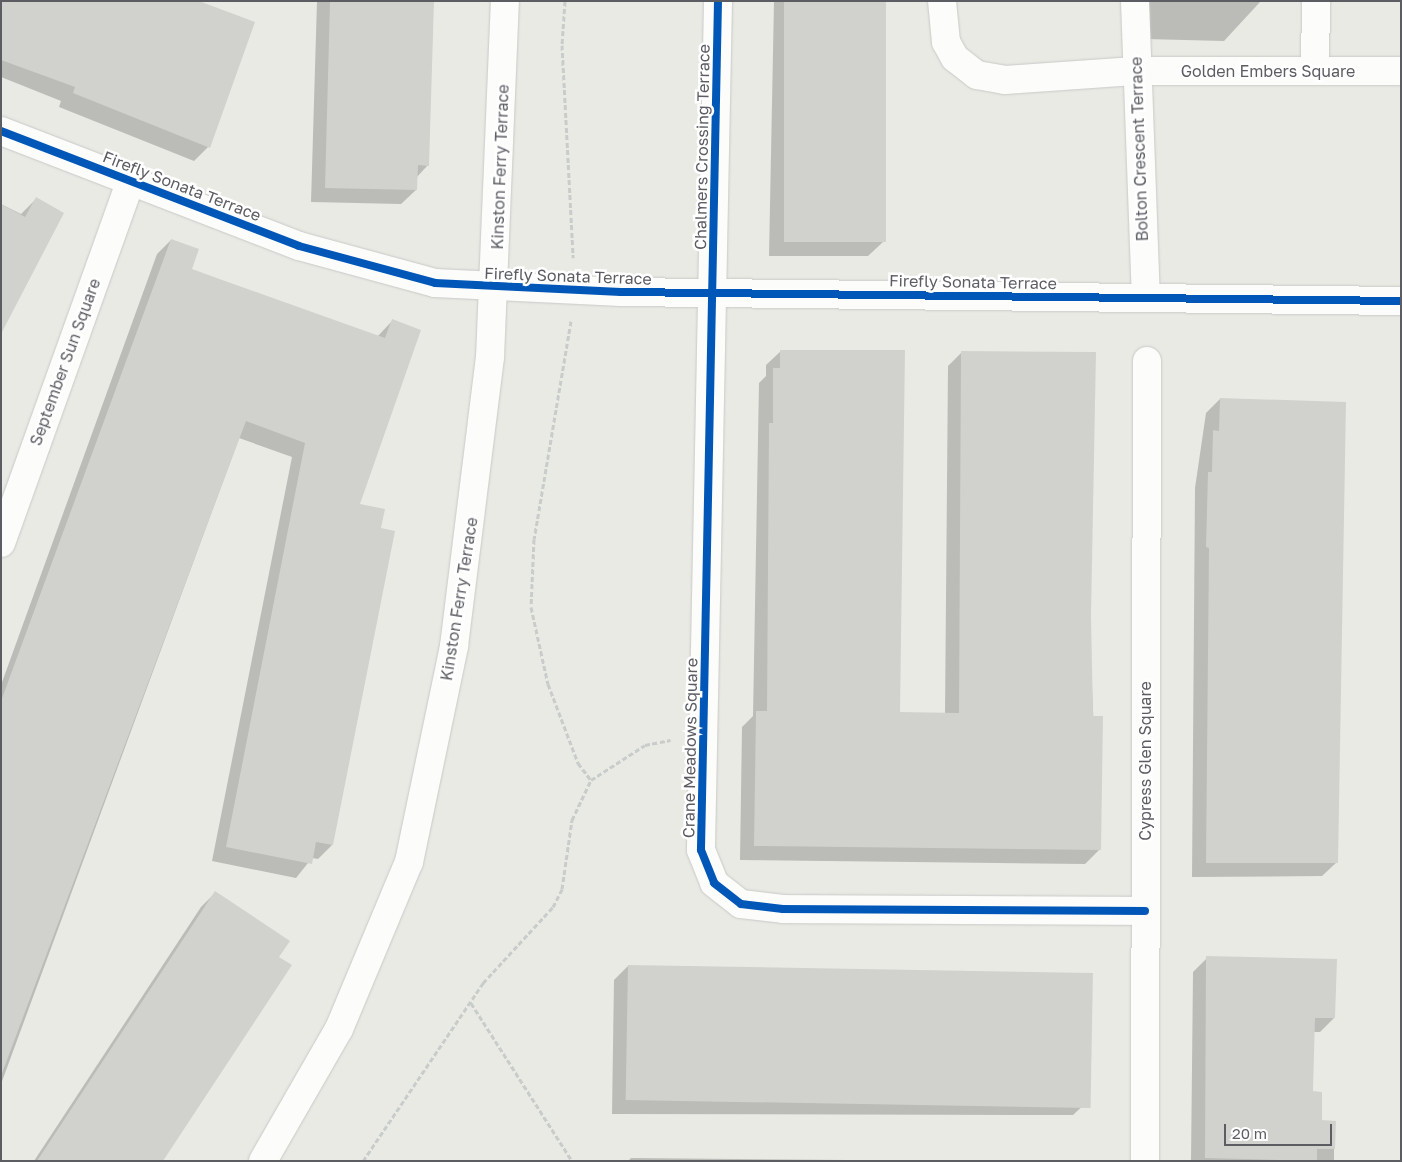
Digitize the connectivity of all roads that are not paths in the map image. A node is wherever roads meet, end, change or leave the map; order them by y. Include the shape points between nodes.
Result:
1 (505, 1) edge
2 (718, 1) edge
3 (942, 1) edge
4 (1135, 1) edge
5 (1316, 1) edge
6 (1314, 70) junction
7 (1135, 71) junction
8 (1401, 71) edge
9 (1, 131) edge
10 (130, 182) junction
11 (494, 289) junction
12 (713, 294) junction
13 (1146, 297) junction
14 (1401, 301) edge
15 (1147, 361) dead end
16 (1, 543) edge
17 (1145, 911) junction
18 (263, 1161) edge
19 (1145, 1161) edge

1 - 11 street, Kinston Ferry Terrace
2 - 12 street, Chalmers Crossing Terrace
3 - 7 street, Golden Embers Square via 946,42 955,58 977,75 1005,80
4 - 7 street, Bolton Crescent Terrace
5 - 6 street
6 - 7 street, Golden Embers Square
6 - 8 street, Golden Embers Square
7 - 13 street, Bolton Crescent Terrace
9 - 10 street, Firefly Sonata Terrace
10 - 11 street, Firefly Sonata Terrace via 299,246 400,277
10 - 16 street, September Sun Square
11 - 12 street, Firefly Sonata Terrace
11 - 18 street, Kinston Ferry Terrace via 490,357 454,646 409,862 339,1030
12 - 13 street, Firefly Sonata Terrace
12 - 17 street, Crane Meadows Square via 702,850 714,883 741,904 784,909
13 - 14 street, Firefly Sonata Terrace
15 - 17 street, Cypress Glen Square
17 - 19 street, Cypress Glen Square

